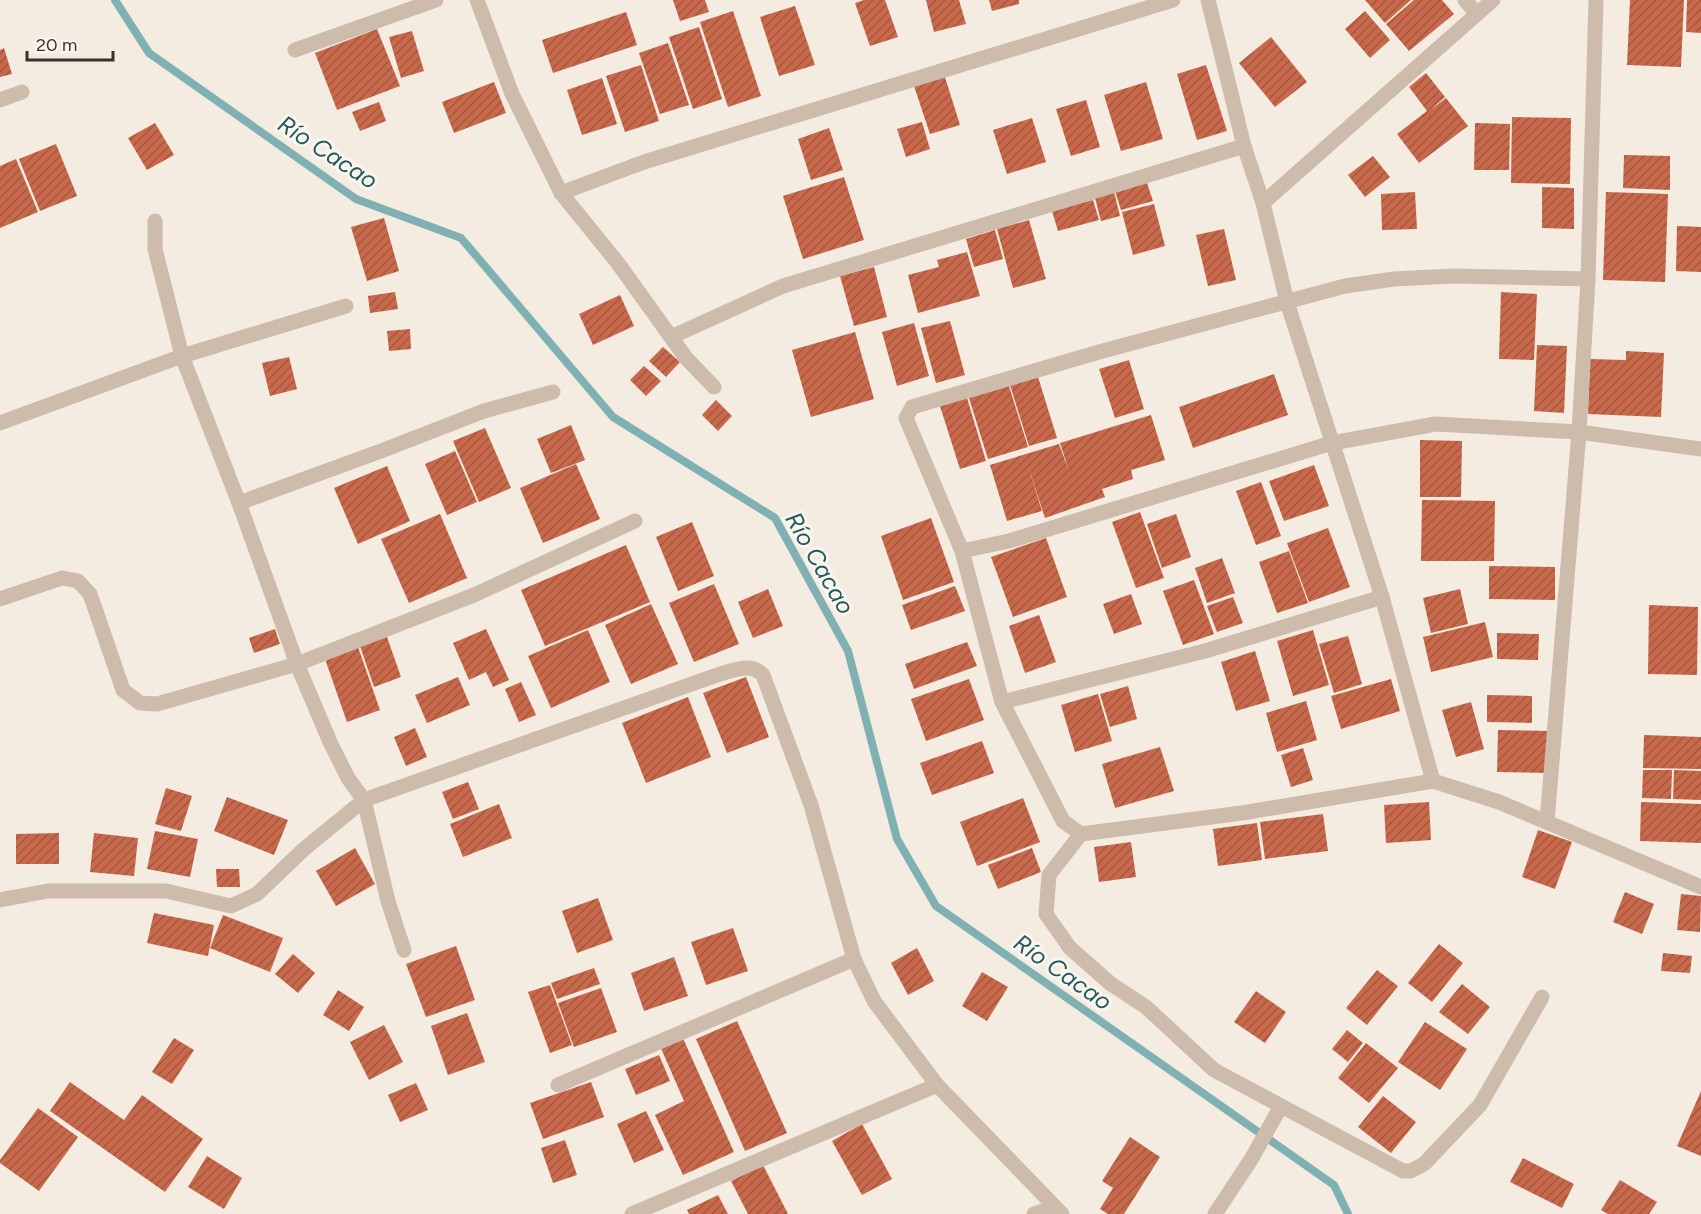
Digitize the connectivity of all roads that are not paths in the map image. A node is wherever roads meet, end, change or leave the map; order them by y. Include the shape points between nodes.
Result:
1 (436, 0) edge
2 (477, 0) edge
3 (1173, 0) edge
4 (1208, 0) edge
5 (1465, 0) edge
6 (1493, 0) edge
7 (1596, 0) edge
8 (1477, 14) junction
9 (295, 50) dead end
10 (22, 92) dead end
11 (0, 100) edge
12 (1244, 146) junction
13 (561, 193) junction
14 (1263, 203) junction
15 (154, 221) dead end
16 (1588, 279) junction
17 (1287, 302) junction
18 (346, 306) dead end
19 (671, 337) junction
20 (182, 356) junction
21 (714, 387) dead end
22 (553, 392) dead end
23 (0, 423) edge
24 (1579, 432) junction
25 (1332, 442) junction
26 (1701, 449) edge
27 (239, 503) junction
28 (635, 521) dead end
29 (962, 551) junction
30 (1382, 597) junction
31 (0, 599) edge
32 (297, 664) junction
33 (1002, 702) junction
34 (1433, 781) junction
35 (364, 800) junction
36 (1547, 822) junction
37 (1081, 834) junction
38 (1701, 887) edge
39 (0, 900) edge
40 (404, 950) dead end
41 (854, 959) junction
42 (1542, 997) dead end
43 (558, 1085) dead end
44 (937, 1085) junction
45 (1281, 1106) junction
46 (1058, 1210) edge
47 (632, 1214) edge
48 (1034, 1214) edge
49 (1215, 1214) edge

1 - 9 street
2 - 13 street via 512,94
3 - 13 street via 644,162
4 - 12 street
5 - 8 street
6 - 8 street
7 - 16 street
8 - 14 street
10 - 11 street
12 - 14 street
12 - 19 street via 783,286
13 - 19 street
14 - 17 street
15 - 20 street via 155,249
16 - 17 street via 1394,279 1345,286
16 - 24 street
17 - 25 street
17 - 29 street via 912,407 906,418
18 - 20 street
19 - 21 street
20 - 23 street
20 - 27 street
22 - 27 street via 484,411
24 - 25 street via 1436,424
24 - 26 street
24 - 36 street
25 - 29 street via 1010,541
25 - 30 street
27 - 32 street
28 - 32 street via 474,596
29 - 33 street
30 - 33 street via 1205,651
30 - 34 street
31 - 32 street via 62,579 78,581 90,594 123,690 140,703 157,705
32 - 35 street via 330,742
33 - 37 street via 1063,821
34 - 36 street
34 - 37 street via 1242,813
35 - 39 street via 257,894 231,906 165,891 48,891
35 - 40 street
35 - 41 street via 720,674 747,667 757,669 764,675 811,805
36 - 38 street
37 - 45 street via 1049,875 1046,914 1070,948 1111,984 1146,1007 1214,1070
41 - 43 street
41 - 44 street via 874,1001
42 - 45 street via 1480,1105 1424,1164 1411,1171 1403,1171
44 - 46 street
44 - 47 street
45 - 49 street
46 - 48 street

